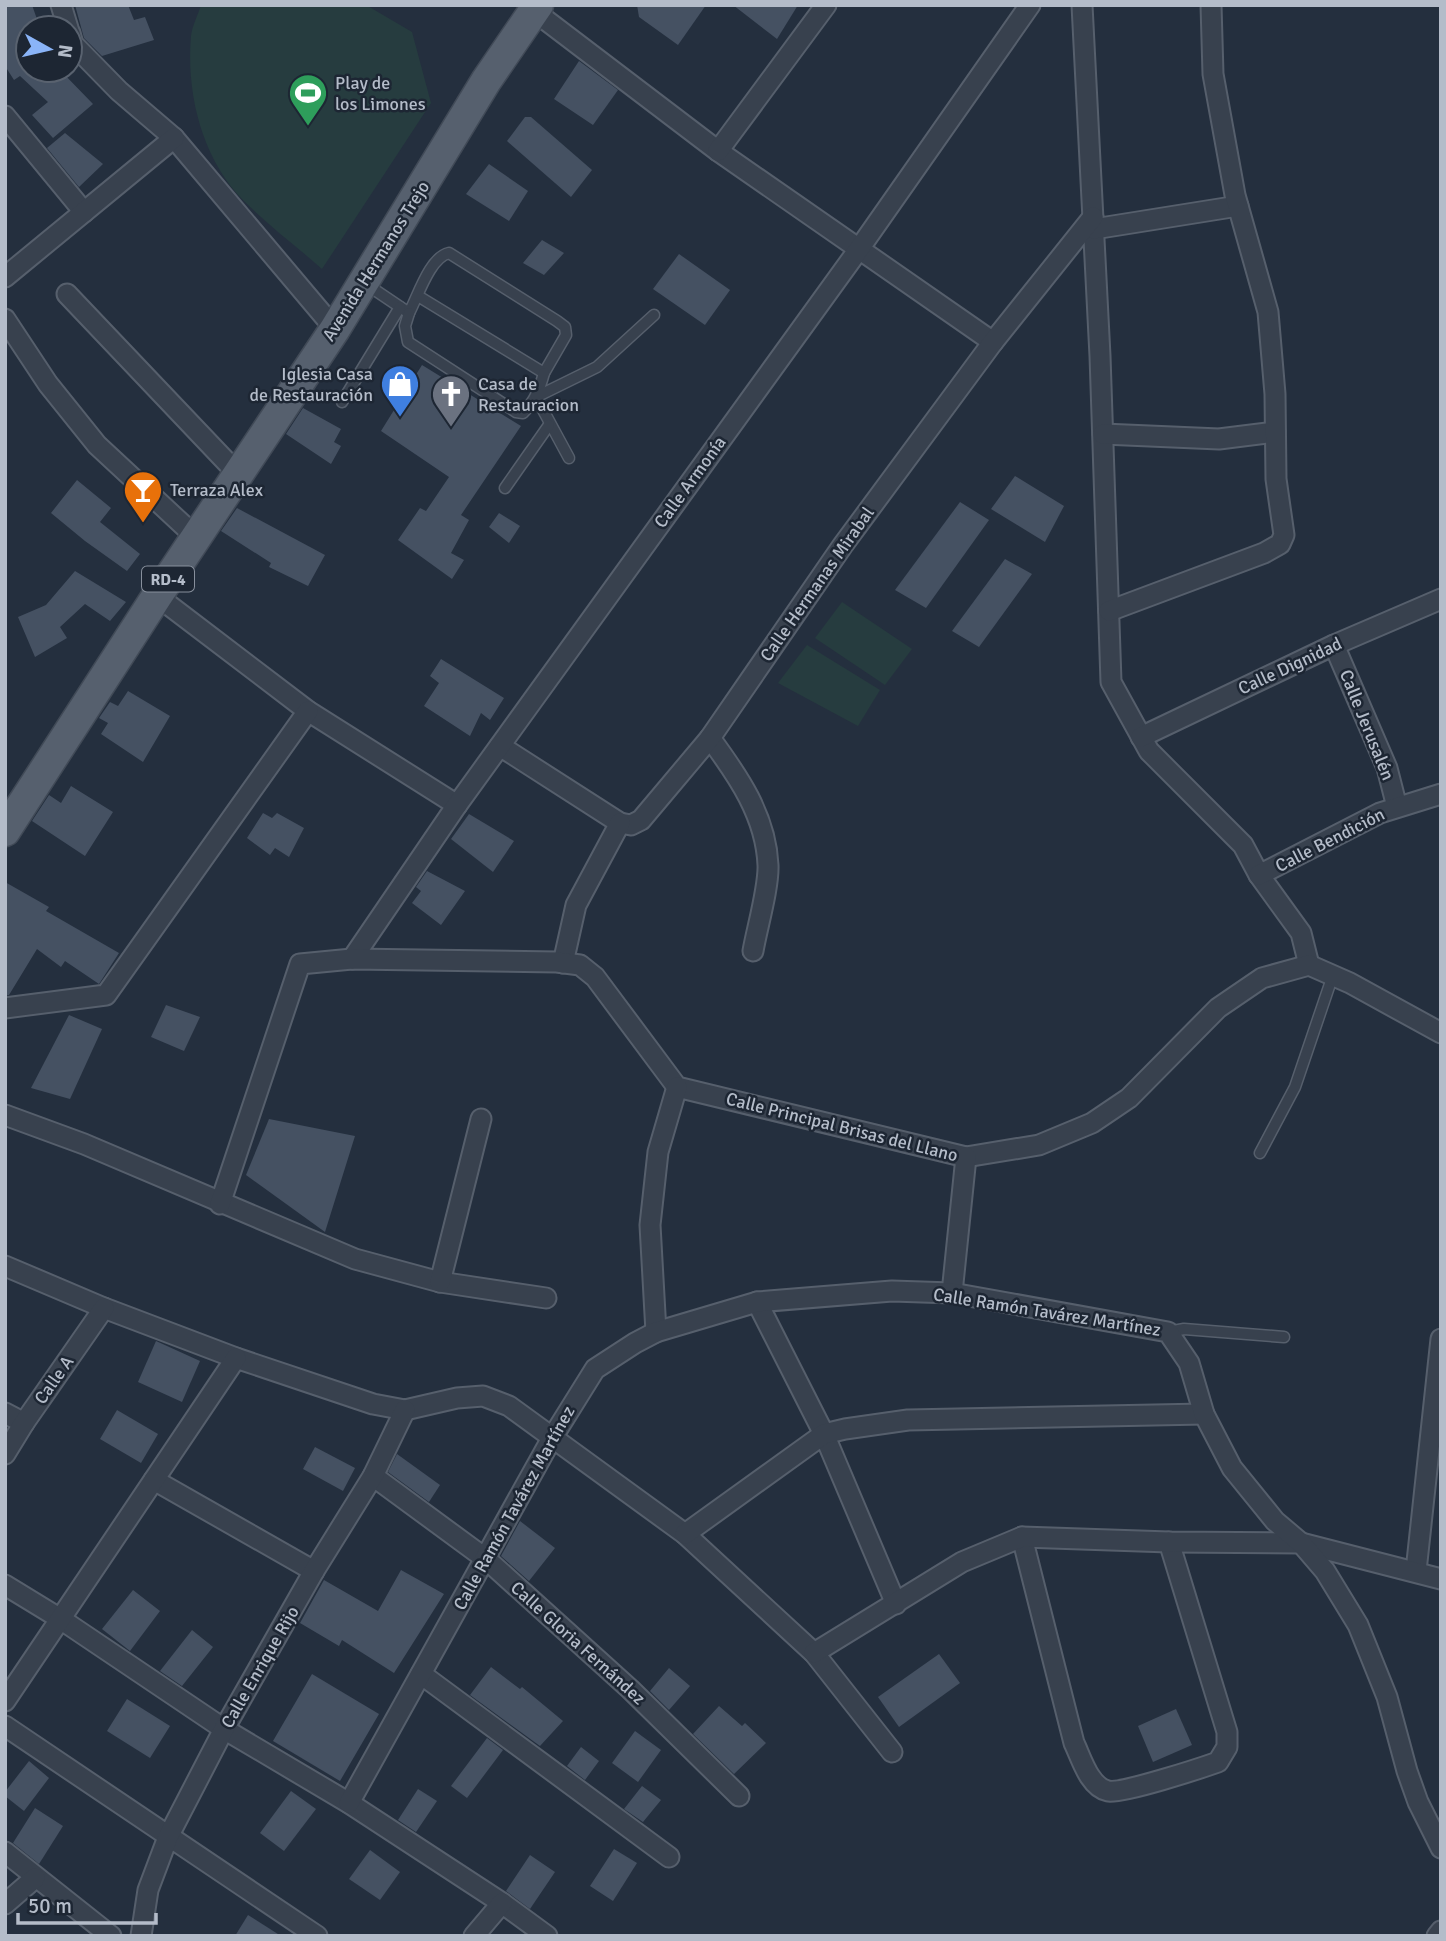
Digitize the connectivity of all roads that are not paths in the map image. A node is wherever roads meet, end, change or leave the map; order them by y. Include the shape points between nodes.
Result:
1 (826, 5) edge
2 (1030, 5) edge
3 (1082, 5) edge
4 (1211, 5) edge
5 (536, 8) edge
6 (84, 55) edge
7 (5, 116) edge
8 (174, 138) junction
9 (718, 151) junction
10 (1238, 206) junction
11 (84, 212) junction
12 (1093, 223) junction
13 (859, 249) junction
14 (5, 277) edge
15 (364, 282) junction
16 (67, 294) dead end
17 (418, 296) junction
18 (405, 310) junction
19 (654, 315) dead end
20 (5, 320) edge
21 (335, 329) junction
22 (993, 342) junction
23 (544, 373) junction
24 (536, 397) junction
25 (342, 402) dead end
26 (550, 425) junction
27 (1275, 432) junction
28 (1103, 434) junction
29 (569, 458) dead end
30 (238, 474) junction
31 (505, 488) dead end
32 (196, 537) junction
33 (157, 596) junction
34 (1441, 599) edge
35 (1109, 611) junction
36 (1334, 645) junction
37 (308, 711) junction
38 (1141, 737) junction
39 (710, 738) junction
40 (500, 746) junction
41 (1441, 794) edge
42 (457, 804) junction
43 (1397, 807) junction
44 (620, 823) junction
45 (5, 831) edge
46 (1259, 875) junction
47 (753, 951) dead end
48 (352, 959) junction
49 (563, 963) junction
50 (1309, 965) junction
51 (1333, 975) junction
52 (5, 1008) edge
53 (1441, 1033) edge
54 (677, 1087) junction
55 (5, 1115) edge
56 (481, 1119) dead end
57 (1260, 1153) dead end
58 (966, 1157) junction
59 (220, 1204) junction
60 (5, 1266) edge
61 (440, 1282) junction
62 (952, 1293) junction
63 (546, 1298) dead end
64 (757, 1301) junction
65 (104, 1308) junction
66 (656, 1332) junction
67 (1168, 1332) junction
68 (1284, 1337) dead end
69 (1441, 1339) edge
70 (236, 1357) junction
71 (405, 1410) junction
72 (5, 1413) edge
73 (1204, 1414) junction
74 (24, 1423) junction
75 (824, 1434) junction
76 (552, 1438) junction
77 (5, 1454) edge
78 (373, 1476) junction
79 (154, 1480) junction
80 (685, 1534) junction
81 (1023, 1537) junction
82 (1169, 1542) junction
83 (1301, 1543) junction
84 (486, 1559) junction
85 (314, 1571) junction
86 (1416, 1571) junction
87 (1441, 1579) edge
88 (5, 1585) edge
89 (896, 1604) junction
90 (59, 1618) junction
91 (814, 1653) junction
92 (421, 1674) junction
93 (5, 1701) edge
94 (5, 1726) edge
95 (224, 1729) junction
96 (892, 1752) dead end
97 (739, 1796) dead end
98 (349, 1803) junction
99 (169, 1837) junction
100 (1441, 1849) edge
101 (5, 1852) edge
102 (669, 1857) dead end
103 (35, 1878) junction
104 (502, 1903) junction
105 (5, 1904) edge
106 (1441, 1931) edge
107 (111, 1936) edge
108 (141, 1936) edge
109 (317, 1936) edge
110 (474, 1936) edge
111 (547, 1936) edge
112 (1437, 1936) edge

1 - 9 street
2 - 13 street, Calle Armonía
3 - 12 street
4 - 10 street via 1213,74
5 - 9 street
5 - 15 main road, Avenida Hermanos Trejo / RD-4 via 486,81
6 - 8 street
7 - 11 street
8 - 11 street
8 - 21 street
9 - 13 street
10 - 12 street
10 - 27 street via 1268,312
11 - 14 street
12 - 22 street, Calle Hermanas Mirabal
12 - 28 street
13 - 22 street
13 - 40 street, Calle Armonía
15 - 18 lane
15 - 21 main road, Avenida Hermanos Trejo / RD-4
16 - 30 street
17 - 18 lane
17 - 23 lane
17 - 23 lane via 437,259 449,253 456,256 565,327 565,339
18 - 24 lane via 405,336 424,355 516,412 526,411
18 - 25 lane
19 - 24 lane via 597,367
20 - 32 street via 48,384 97,444
21 - 30 main road, Avenida Hermanos Trejo / RD-4
22 - 39 street, Calle Hermanas Mirabal via 843,545
23 - 24 lane
24 - 26 lane
26 - 29 lane
26 - 31 lane
27 - 28 street via 1219,439
27 - 35 street via 1284,535 1280,544
28 - 35 street
30 - 32 main road, Avenida Hermanos Trejo / RD-4
32 - 33 main road, Avenida Hermanos Trejo / RD-4
33 - 37 street
33 - 45 main road, Avenida Hermanos Trejo / RD-4
34 - 36 street, Calle Dignidad
35 - 38 street via 1111,682
36 - 38 street, Calle Dignidad
36 - 43 street, Calle Jerusalén via 1387,768
37 - 42 street
37 - 52 street via 106,995
38 - 46 street via 1149,751 1242,845
39 - 44 street, Calle Hermanas Mirabal via 641,820 631,825
39 - 47 street via 749,795 765,846 768,867
40 - 42 street, Calle Armonía
40 - 44 street
41 - 43 street, Calle Bendición
42 - 48 street, Calle Armonía
43 - 46 street, Calle Bendición
44 - 49 street via 576,905
46 - 50 street via 1301,933
48 - 49 street
48 - 59 street via 300,964
49 - 54 street via 580,965 595,977
50 - 51 street
50 - 58 street, Calle Principal Brisas del Llano via 1262,978 1218,1008 1129,1098 1091,1123 1039,1145
51 - 53 street
51 - 57 lane via 1295,1087
54 - 58 street, Calle Principal Brisas del Llano
54 - 66 street via 658,1152 650,1225
55 - 59 street
56 - 61 street
58 - 62 street
59 - 61 street via 355,1259
60 - 65 street
61 - 63 street
62 - 64 street, Calle Ramón Tavárez Martínez via 892,1291
62 - 67 street, Calle Ramón Tavárez Martínez
64 - 66 street, Calle Ramón Tavárez Martínez
64 - 75 street
65 - 70 street
65 - 74 street, Calle A
66 - 76 street, Calle Ramón Tavárez Martínez via 595,1369
67 - 68 lane via 1184,1329
67 - 73 street, Calle Ramón Tavárez Martínez via 1189,1363
69 - 86 street
70 - 71 street via 373,1404
70 - 79 street
71 - 76 street via 482,1396 509,1406
71 - 78 street, Calle Enrique Rijo
72 - 74 street
73 - 75 street via 908,1420
73 - 83 street, Calle Ramón Tavárez Martínez via 1232,1468 1275,1521
74 - 77 street, Calle A
75 - 80 street
75 - 89 street
76 - 80 street
76 - 84 street, Calle Ramón Tavárez Martínez
78 - 84 street, Calle Gloria Fernández
78 - 85 street, Calle Enrique Rijo
79 - 85 street
79 - 90 street
80 - 91 street
81 - 82 street
81 - 82 street via 1074,1743 1089,1774 1107,1791 1219,1762 1227,1747 1227,1732
81 - 89 street via 962,1562
82 - 83 street
83 - 86 street
83 - 100 street, Calle Ramón Tavárez Martínez via 1325,1571 1358,1625 1387,1697 1418,1802
84 - 92 street, Calle Ramón Tavárez Martínez
84 - 97 street, Calle Gloria Fernández via 630,1689
85 - 95 street, Calle Enrique Rijo
86 - 87 street
88 - 90 street
89 - 91 street
90 - 93 street
90 - 95 street
91 - 96 street
92 - 98 street, Calle Ramón Tavárez Martínez
92 - 102 street
94 - 99 street
95 - 98 street
95 - 99 street, Calle Enrique Rijo
98 - 104 street
99 - 108 street, Calle Enrique Rijo via 148,1890
99 - 109 street
101 - 103 street
103 - 105 street
103 - 107 street
104 - 110 street
104 - 111 street
106 - 112 street

